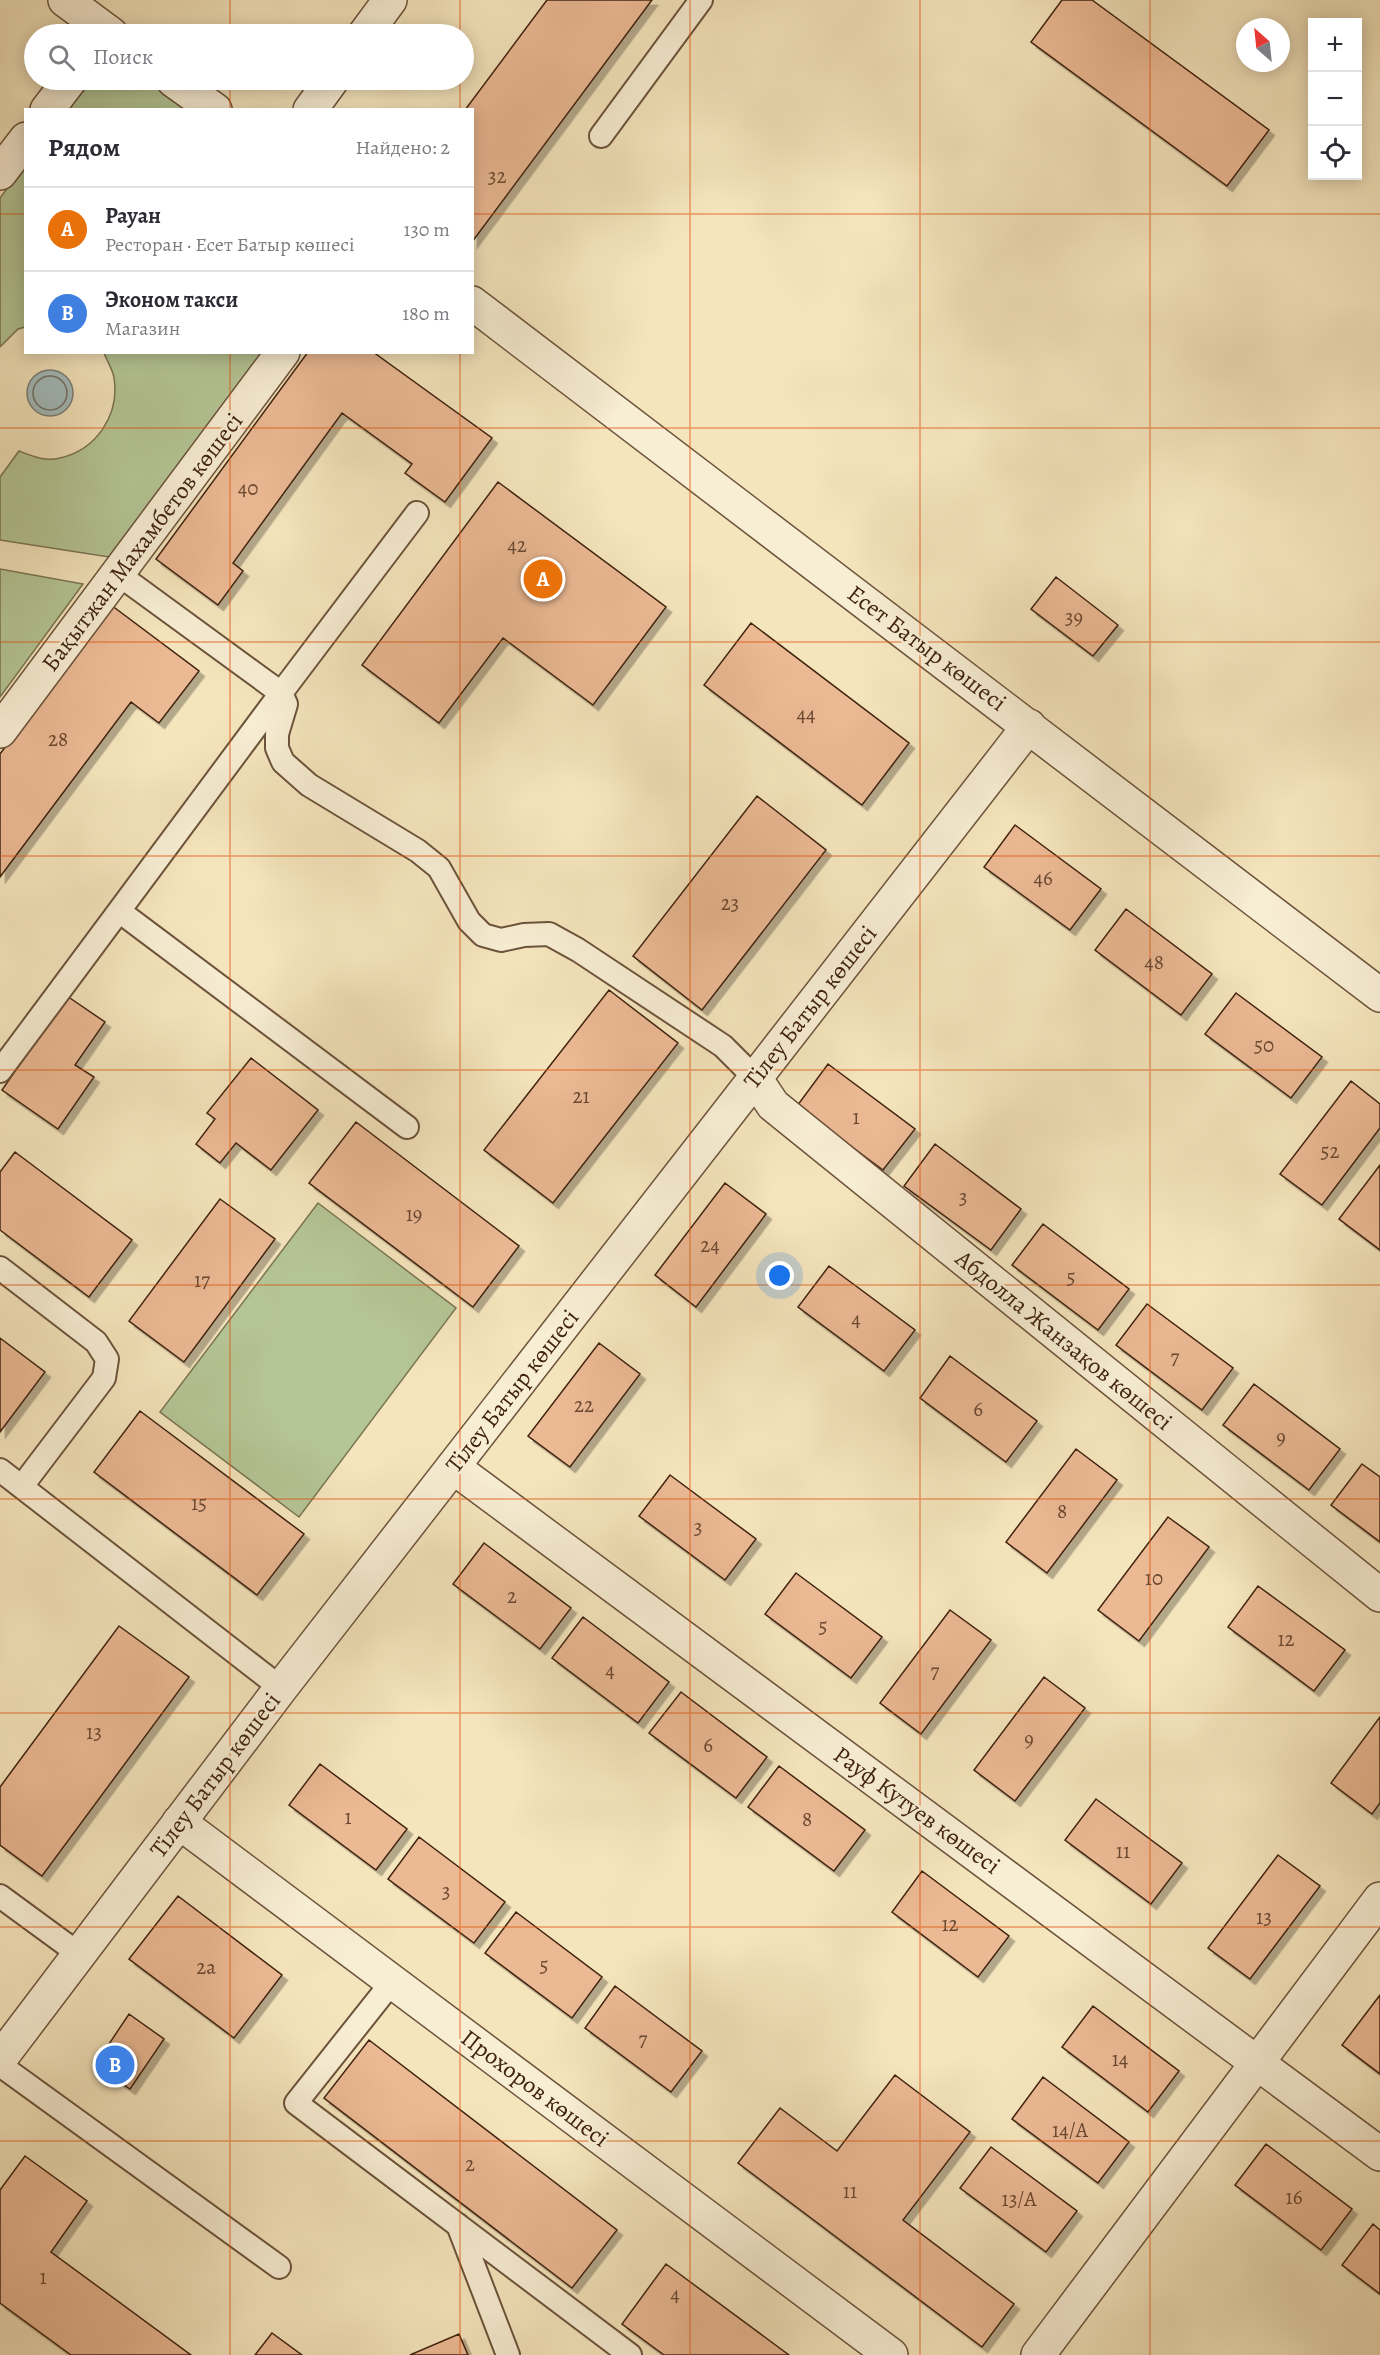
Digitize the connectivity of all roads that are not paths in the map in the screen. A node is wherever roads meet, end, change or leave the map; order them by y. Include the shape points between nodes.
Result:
1 (65, 0) edge
2 (390, 0) edge
3 (701, 0) edge
4 (96, 24) edge
5 (372, 24) edge
6 (62, 90) edge
7 (187, 90) edge
8 (325, 90) edge
9 (49, 108) edge
10 (212, 108) edge
11 (311, 108) edge
12 (601, 136) dead end
13 (24, 142) edge
14 (0, 173) edge
15 (474, 305) edge
16 (282, 354) edge
17 (417, 513) dead end
18 (118, 574) junction
19 (282, 693) junction
20 (1029, 726) junction
21 (0, 731) edge
22 (119, 911) junction
23 (1380, 994) edge
24 (0, 1071) edge
25 (755, 1078) junction
26 (407, 1127) dead end
27 (0, 1268) edge
28 (453, 1467) junction
29 (0, 1470) edge
30 (22, 1486) junction
31 (1380, 1594) edge
32 (281, 1688) junction
33 (179, 1822) junction
34 (0, 1896) edge
35 (1380, 1899) edge
36 (79, 1954) junction
37 (393, 1982) junction
38 (0, 2059) edge
39 (1257, 2061) junction
40 (0, 2065) edge
41 (1380, 2154) edge
42 (458, 2225) junction
43 (279, 2267) dead end
44 (508, 2355) edge
45 (630, 2355) edge
46 (891, 2355) edge
47 (1038, 2355) edge

1 - 4 street
2 - 5 street
3 - 12 lane
6 - 9 street
7 - 10 street
8 - 11 street
13 - 14 street
15 - 20 street, Есет Батыр көшесі
16 - 18 street, Бақытжан Махамбетов көшесі
17 - 19 lane
18 - 19 lane
18 - 21 street, Бақытжан Махамбетов көшесі
19 - 22 lane
19 - 25 lane via 286,704 277,748 283,762 309,785 418,850 439,868 469,921 483,935 501,940 549,934 723,1046
20 - 23 street, Есет Батыр көшесі
20 - 25 street, Тілеу Батыр көшесі
22 - 24 lane
22 - 26 lane
25 - 28 street, Тілеу Батыр көшесі
25 - 31 street, Абдолла Жанзақов көшесі via 772,1105
27 - 30 lane via 96,1342 107,1359 104,1378
28 - 32 street, Тілеу Батыр көшесі
28 - 39 street, Рауф Кутуев көшесі
29 - 30 lane
30 - 32 lane
32 - 33 street, Тілеу Батыр көшесі
33 - 36 street, Тілеу Батыр көшесі
33 - 37 street, Прохоров көшесі
34 - 36 lane
35 - 39 street
36 - 38 street, Тілеу Батыр көшесі
37 - 42 lane via 296,2103
37 - 46 street, Прохоров көшесі
39 - 41 street, Рауф Кутуев көшесі
39 - 47 street
40 - 43 lane
42 - 44 lane
42 - 45 lane

